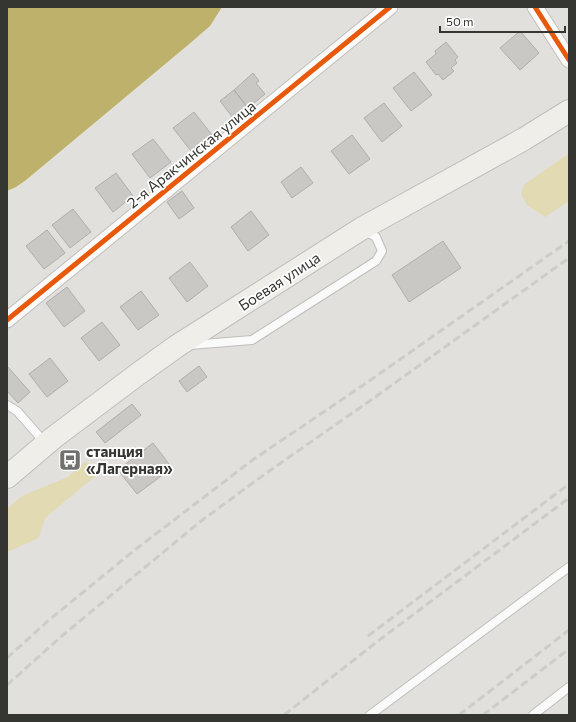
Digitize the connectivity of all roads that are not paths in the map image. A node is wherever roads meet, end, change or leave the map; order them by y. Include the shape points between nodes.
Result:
1 (390, 7) edge
2 (534, 7) edge
3 (569, 60) edge
4 (569, 111) edge
5 (361, 229) junction
6 (7, 320) edge
7 (177, 346) junction
8 (7, 405) edge
9 (46, 444) junction
10 (7, 477) edge
11 (569, 567) edge
12 (569, 687) edge
13 (370, 715) edge
14 (533, 715) edge

1 - 6 street, 2-я Аракчинская улица
2 - 3 street
4 - 5 main road, Боевая улица via 524,139
5 - 7 main road, Боевая улица
5 - 7 lane via 376,237 382,251 376,261 363,270 252,340
7 - 9 main road, Боевая улица
8 - 9 lane via 17,411
9 - 10 main road, Боевая улица
11 - 13 lane
12 - 14 lane

